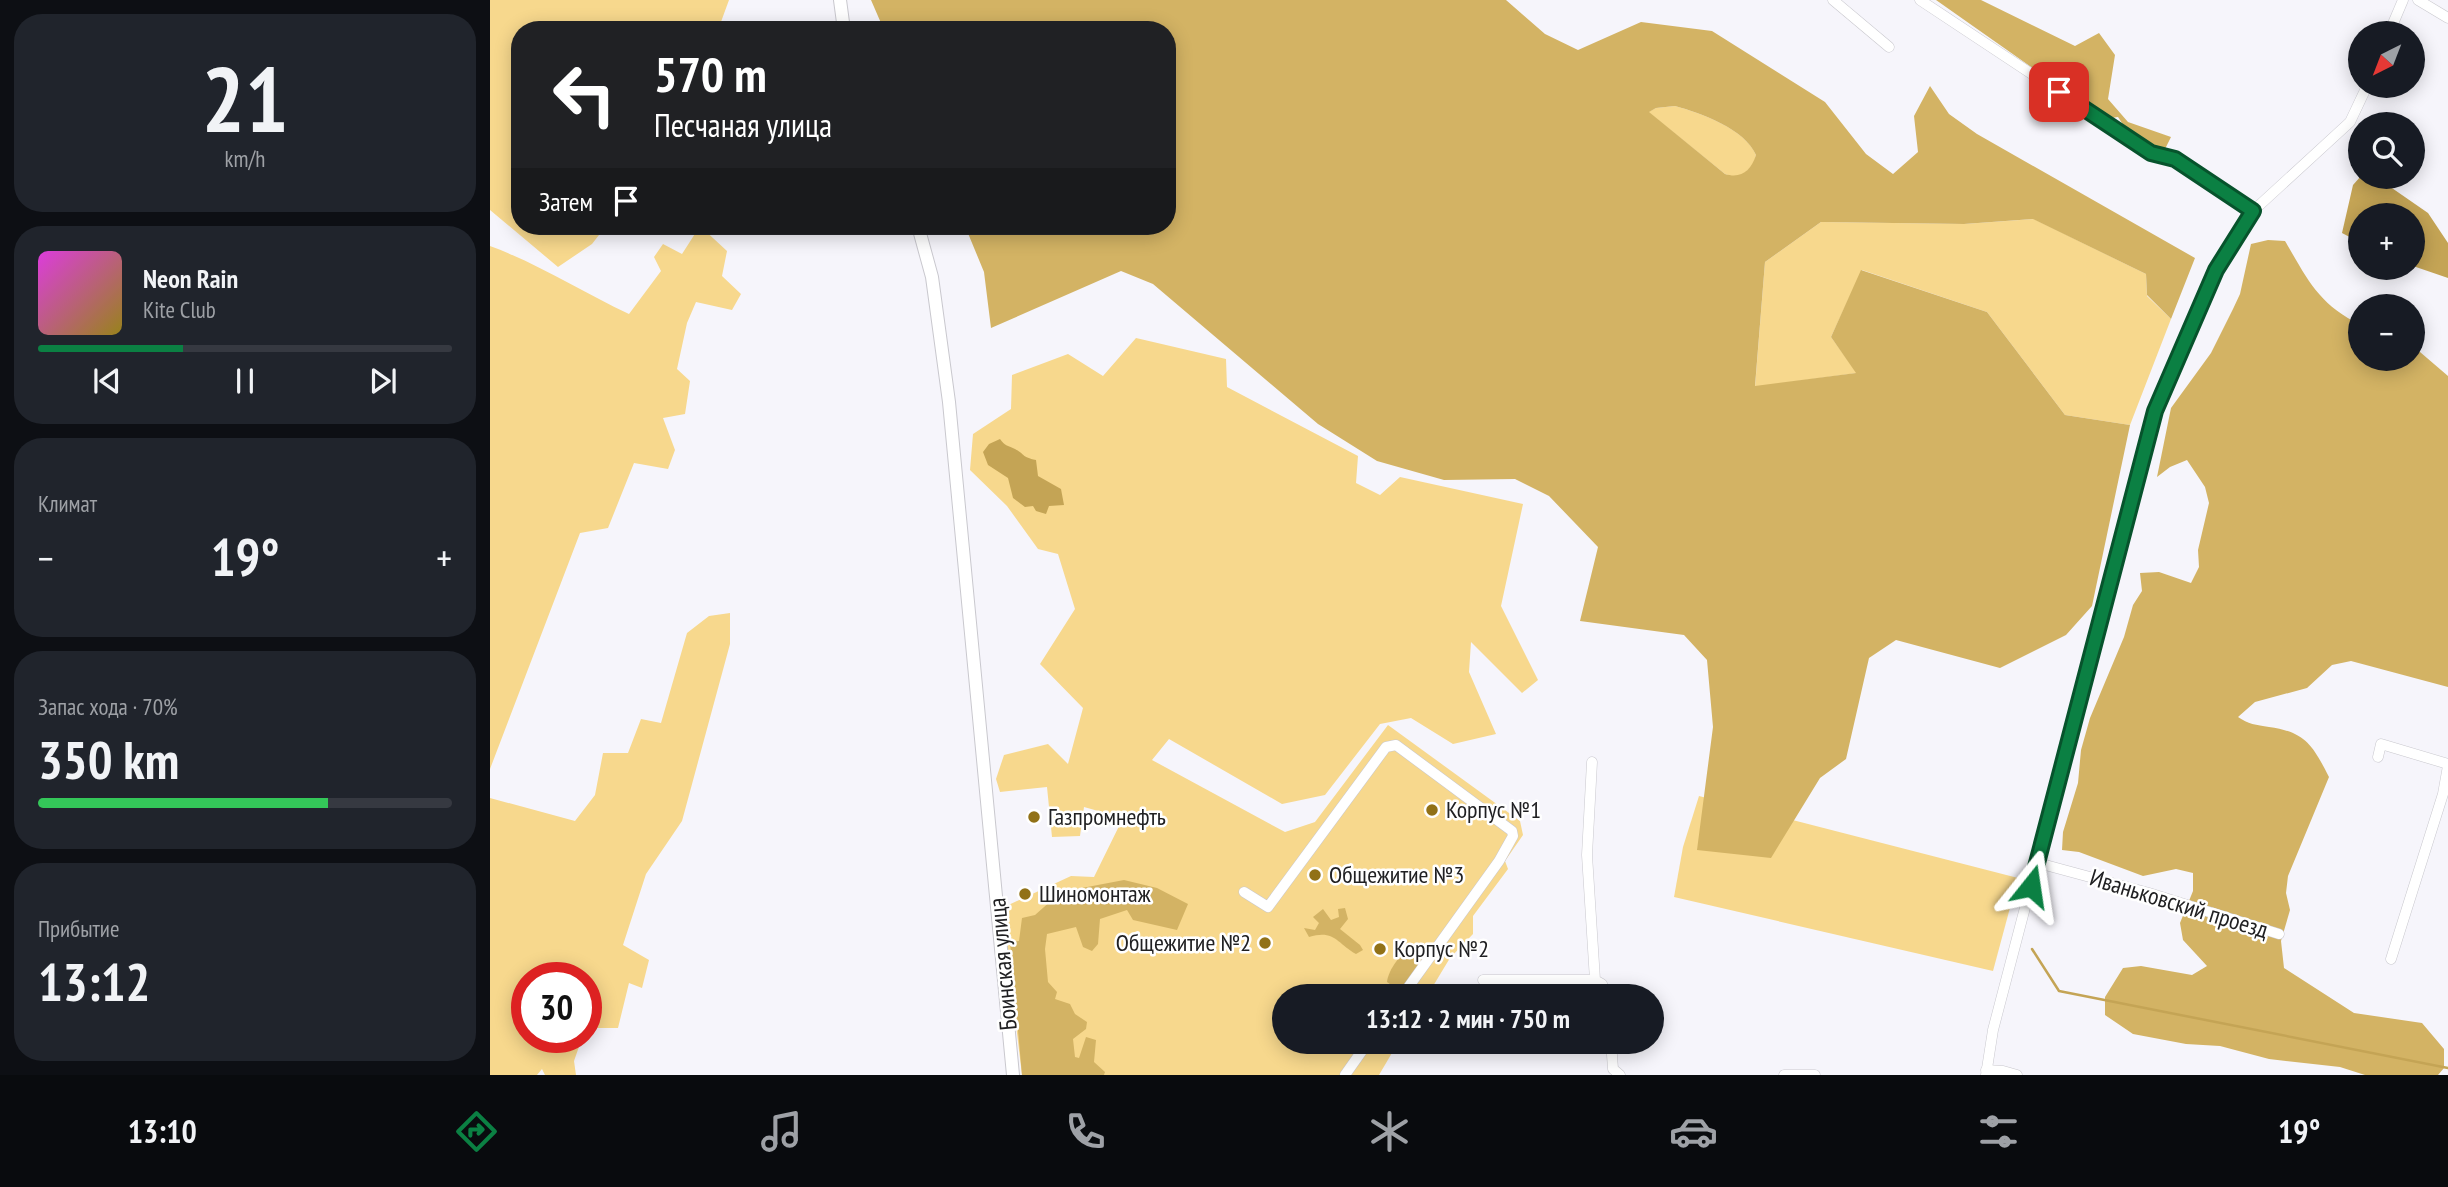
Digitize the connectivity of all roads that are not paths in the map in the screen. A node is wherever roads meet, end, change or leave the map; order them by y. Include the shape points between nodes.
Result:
1 (840, 0) edge
2 (1833, 0) edge
3 (1920, 0) edge
4 (2403, 0) edge
5 (2418, 0) edge
6 (2448, 18) edge
7 (843, 21) edge
8 (2394, 21) edge
9 (1889, 47) dead end
10 (2361, 98) edge
11 (2253, 211) junction
12 (921, 235) edge
13 (2378, 757) dead end
14 (1592, 762) dead end
15 (2448, 765) edge
16 (2445, 795) edge
17 (2038, 863) junction
18 (1244, 892) dead end
19 (2279, 934) dead end
20 (2392, 959) dead end
21 (1595, 979) junction
22 (1483, 980) dead end
23 (1411, 984) edge
24 (1602, 984) edge
25 (1360, 1054) edge
26 (1612, 1054) edge
27 (1986, 1073) edge
28 (1013, 1075) edge
29 (1345, 1075) edge
30 (1620, 1075) edge
31 (1784, 1075) edge
32 (1815, 1075) edge
33 (2017, 1075) edge

1 - 7 street
2 - 9 street
3 - 11 street via 2151,153 2175,159
4 - 8 street
5 - 6 street
10 - 11 street via 2350,122
11 - 17 street via 2216,270 2155,411
12 - 28 street, Боинская улица via 932,276 949,402
13 - 15 street via 2381,744
14 - 21 street via 1587,855
15 - 16 street
16 - 20 street
17 - 19 street, Иваньковский проезд via 2149,892
17 - 27 street via 1993,1030
18 - 23 street via 1268,907 1386,747 1396,745 1514,836
21 - 22 street
21 - 24 street
25 - 29 street
26 - 30 street via 1613,1069
27 - 33 street via 2003,1070
31 - 32 street

